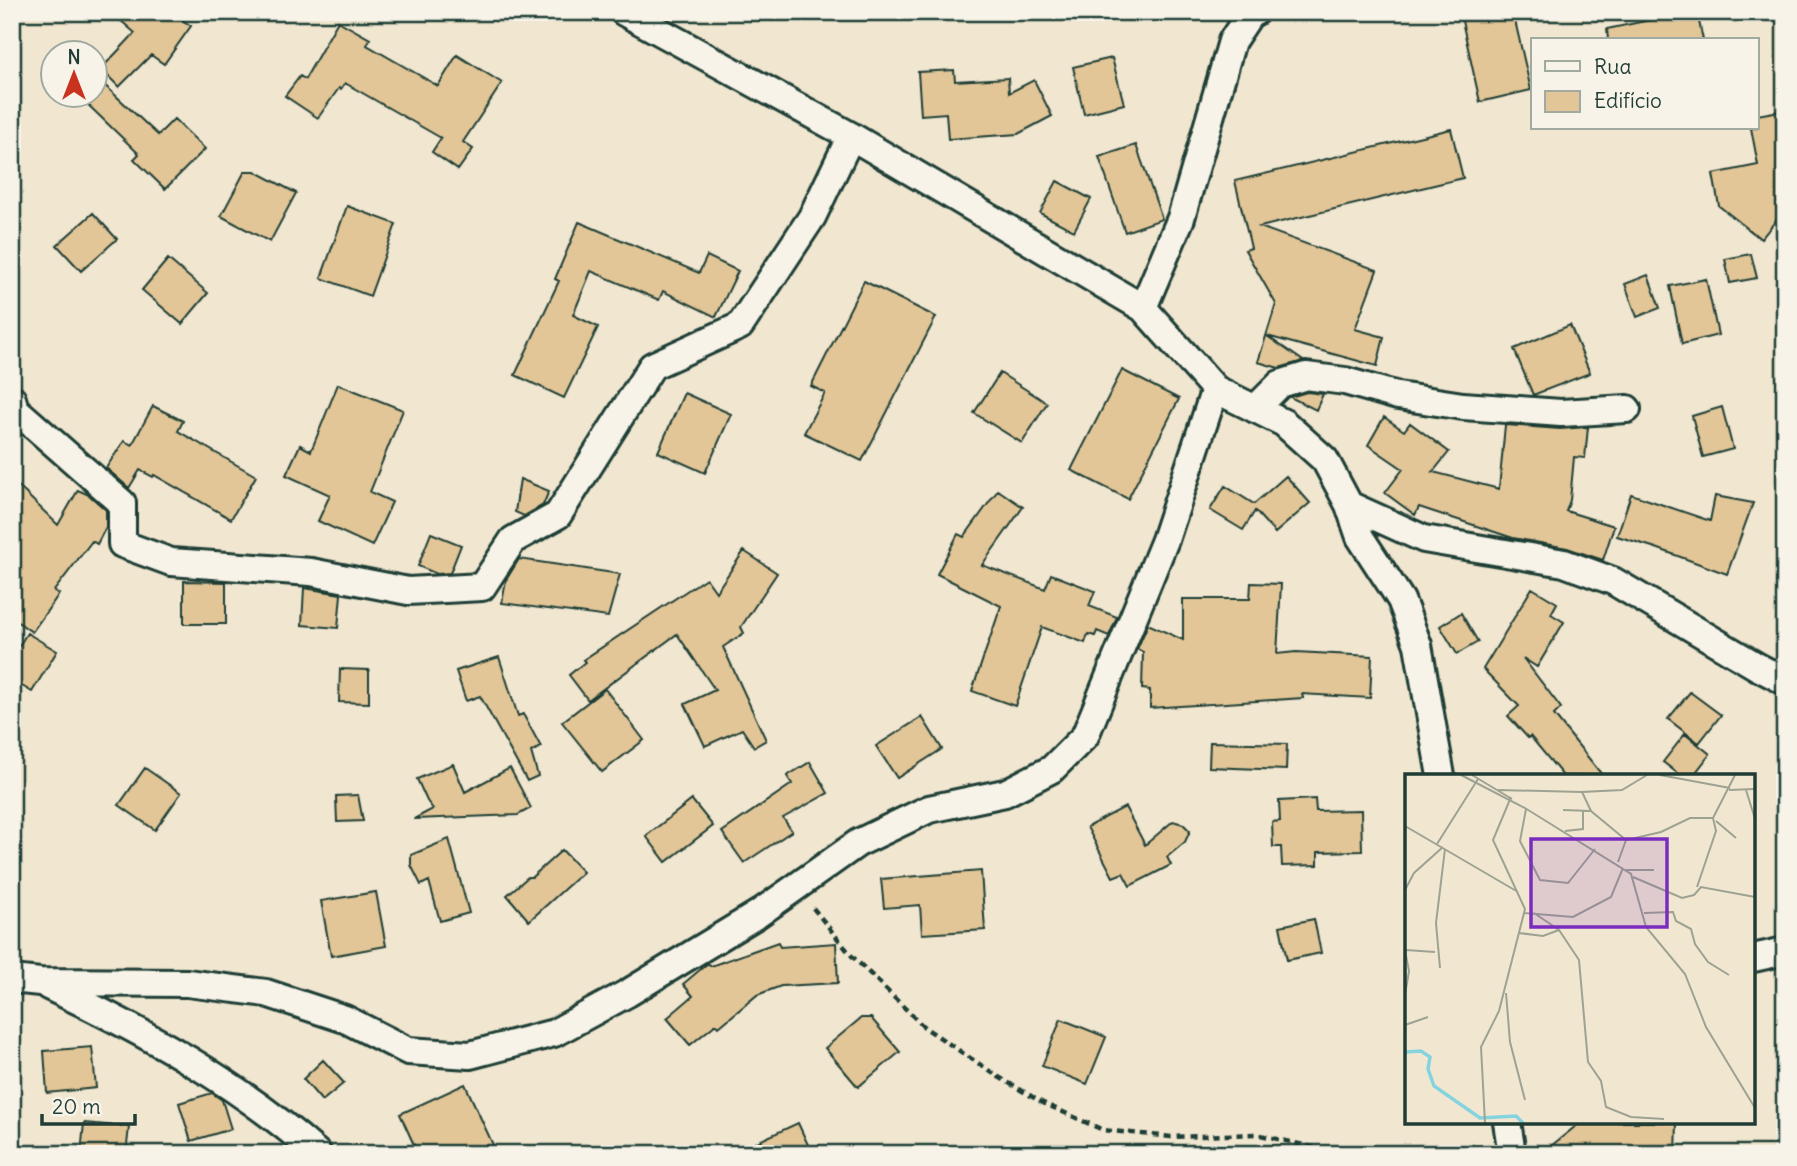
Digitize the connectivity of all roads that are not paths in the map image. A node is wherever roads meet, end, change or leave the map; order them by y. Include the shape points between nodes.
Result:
1 (624, 12) edge
2 (1251, 13) edge
3 (851, 136) junction
4 (1143, 308) junction
5 (1215, 389) junction
6 (12, 399) edge
7 (1255, 409) junction
8 (1627, 409) dead end
9 (1349, 505) junction
10 (1785, 681) edge
11 (1441, 774) edge
12 (1785, 951) edge
13 (1755, 958) edge
14 (12, 979) edge
15 (40, 982) junction
16 (1507, 1124) edge
17 (318, 1154) edge
18 (1512, 1154) edge

1 - 3 street
2 - 4 street via 1232,41 1181,218
3 - 4 street
3 - 6 street via 812,217 740,326 652,366 558,514 513,540 482,587 408,591 311,572 171,562 122,544 122,503 15,409
4 - 5 street
5 - 7 street
5 - 15 street via 1165,540 1085,736 1052,769 1005,793 929,809 858,843 758,914 554,1033 470,1055 408,1051 345,1019 266,993 187,983
7 - 8 street via 1280,384 1306,376 1463,406 1561,413
7 - 9 street via 1284,424 1325,460
9 - 10 street via 1424,539 1564,563 1613,581
9 - 11 street via 1360,537 1401,600 1419,645
12 - 13 street
14 - 15 street
15 - 17 street via 127,1024 230,1084
16 - 18 street

